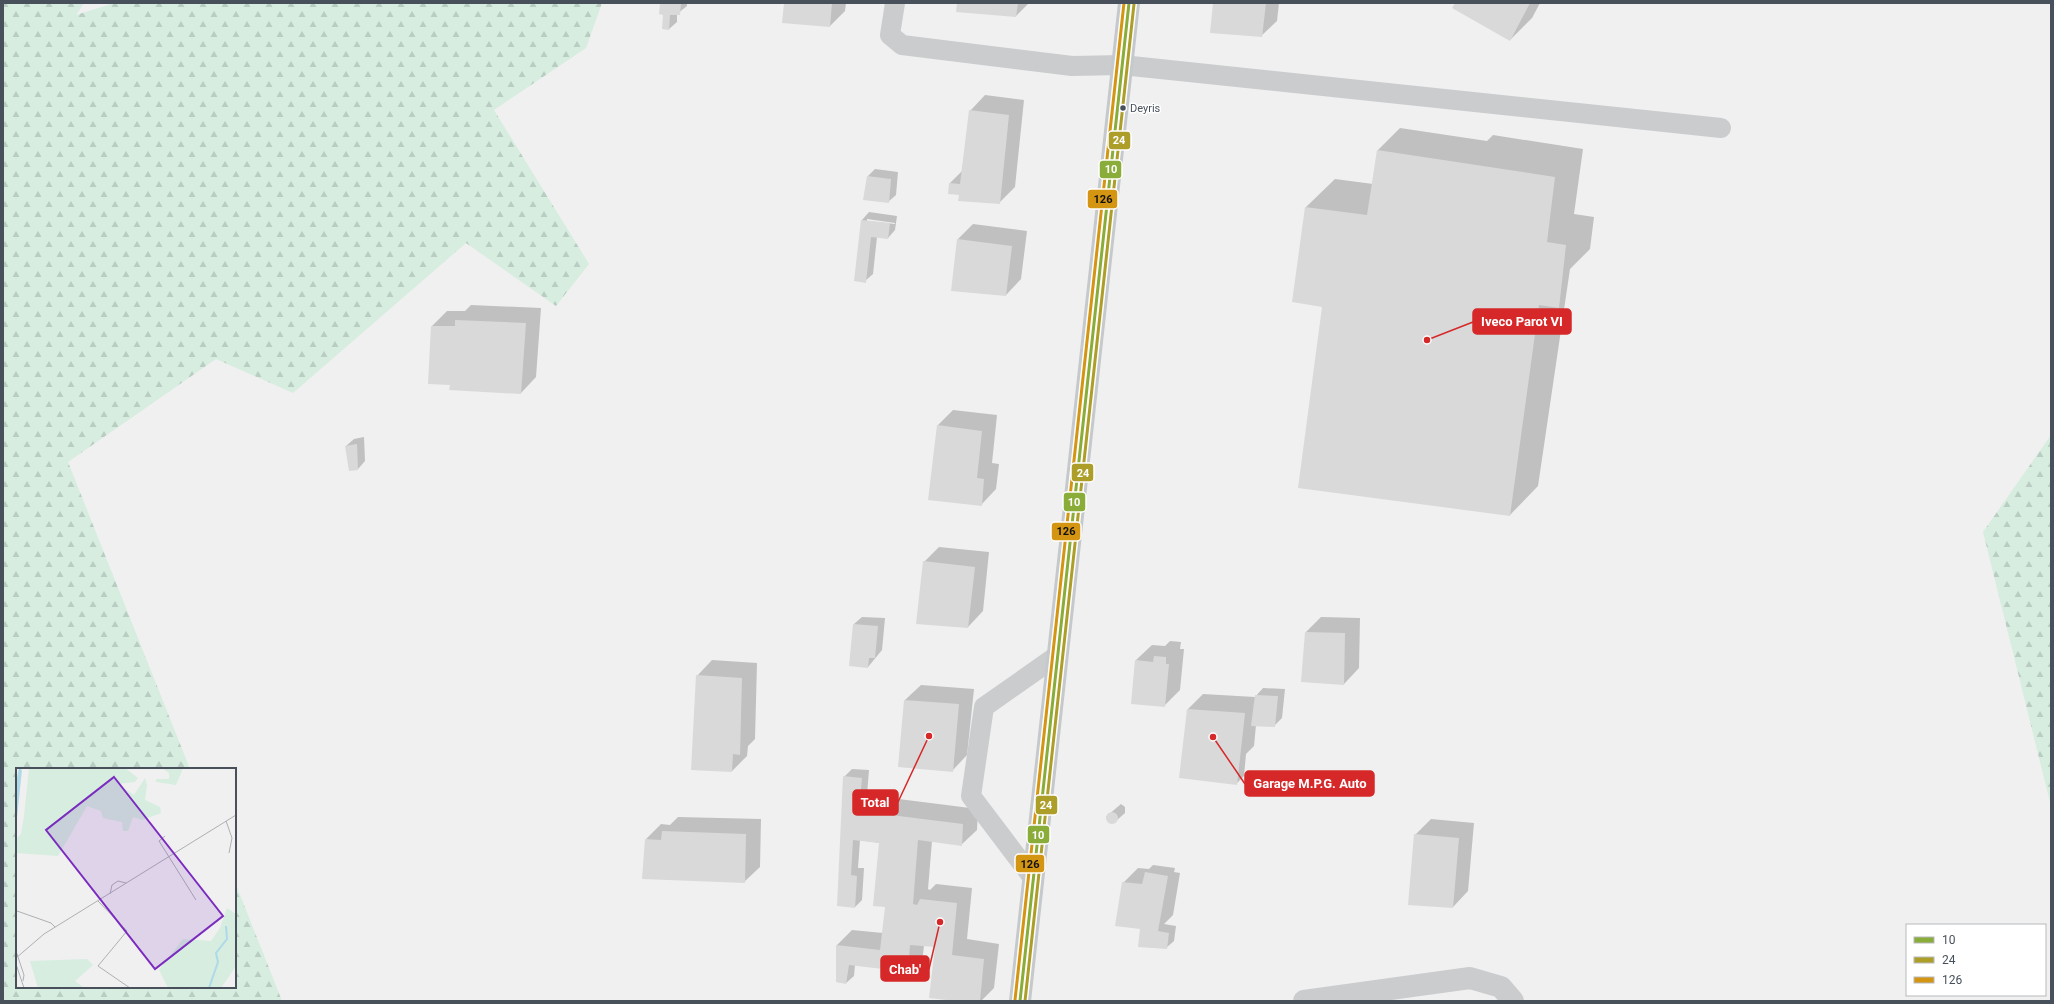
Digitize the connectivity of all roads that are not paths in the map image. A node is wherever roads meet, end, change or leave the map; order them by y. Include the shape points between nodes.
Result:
1 (895, 3) edge
2 (1129, 3) edge
3 (1122, 65) junction
4 (1721, 128) dead end
5 (1058, 655) junction
6 (1033, 878) junction
7 (1020, 1001) edge
8 (1304, 1001) edge
9 (1513, 1001) edge

1 - 3 lane via 890,35 902,45 1072,66
2 - 3 main road
3 - 4 lane
3 - 5 main road
5 - 6 main road
5 - 6 lane via 984,707 971,796
6 - 7 main road
8 - 9 street via 1470,978 1501,987

